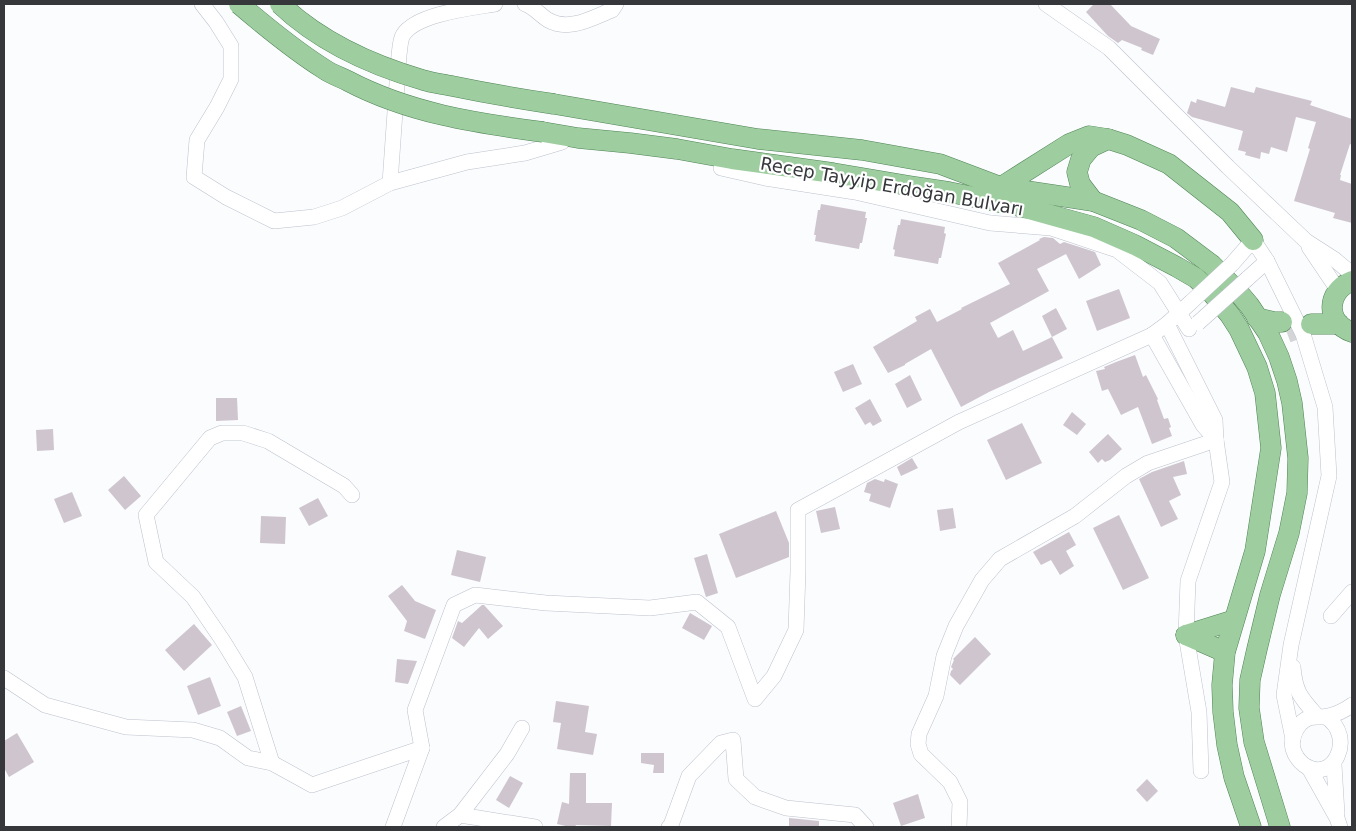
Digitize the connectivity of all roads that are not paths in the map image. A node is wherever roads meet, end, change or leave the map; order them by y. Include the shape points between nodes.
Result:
1 (202, 4) edge
2 (239, 4) edge
3 (280, 4) edge
4 (494, 4) edge
5 (525, 4) edge
6 (616, 4) edge
7 (1046, 4) edge
8 (1108, 139) junction
9 (562, 142) dead end
10 (720, 168) dead end
11 (390, 183) junction
12 (1000, 187) junction
13 (1093, 201) junction
14 (1253, 240) junction
15 (1306, 242) junction
16 (1267, 260) junction
17 (1352, 274) edge
18 (1184, 308) junction
19 (1344, 315) edge
20 (1308, 320) tunnel mouth
21 (1167, 324) junction
22 (1194, 326) junction
23 (1152, 335) junction
24 (1174, 338) junction
25 (1216, 440) junction
26 (352, 496) dead end
27 (1352, 592) edge
28 (1331, 616) dead end
29 (1234, 620) junction
30 (1186, 635) junction
31 (1291, 645) junction
32 (1225, 652) junction
33 (4, 678) edge
34 (1352, 704) edge
35 (1321, 717) junction
36 (522, 728) dead end
37 (1352, 730) edge
38 (1293, 739) junction
39 (1346, 744) junction
40 (422, 748) junction
41 (272, 763) junction
42 (1334, 765) junction
43 (1309, 768) junction
44 (1201, 771) dead end
45 (460, 815) junction
46 (1338, 823) edge
47 (394, 827) edge
48 (444, 827) edge
49 (535, 827) edge
50 (669, 827) edge
51 (866, 827) edge
52 (959, 827) edge
53 (1251, 827) edge
54 (1280, 827) edge

1 - 11 street via 230,46 231,79 197,140 194,177 274,221 314,217 342,208
2 - 29 main road, Recep Tayyip Erdoğan Bulvarı, bridge via 324,69 370,93 416,109 488,125 677,149 1018,206 1094,227 1196,278 1239,329 1257,367 1268,419 1271,448 1260,522 1255,551
3 - 12 main road, Recep Tayyip Erdoğan Bulvarı, bridge via 290,14 357,56 425,81 758,139 862,150 940,164
4 - 11 street via 433,16 416,23 403,36
5 - 6 street via 560,25 576,24 612,10
7 - 15 street via 1110,48
8 - 12 main road via 1089,136 1069,144
8 - 13 main road via 1090,147 1077,172 1080,184
8 - 14 main road via 1169,164 1230,212
9 - 11 street via 525,153 467,162
10 - 18 street via 855,192 990,223 1051,228 1117,250 1160,283
12 - 13 main road, Recep Tayyip Erdoğan Bulvarı
13 - 54 main road, Recep Tayyip Erdoğan Bulvarı via 1176,238 1212,265 1257,318 1281,333 1279,357 1292,403 1298,458 1297,493 1255,656 1249,708 1254,742
14 - 16 street
14 - 18 street, bridge
15 - 17 street
15 - 19 street
16 - 22 street, bridge
16 - 31 street via 1302,334 1326,417 1329,476
18 - 21 street
18 - 22 street
19 - 20 main road
21 - 23 street
21 - 24 street
22 - 24 street
23 - 24 street
23 - 25 street via 1203,425
23 - 40 street via 959,422 798,510 796,630 774,676 755,699 728,627 697,602 650,608 546,603 475,595 454,605 415,710
24 - 25 street via 1215,420
25 - 30 street via 1222,482 1188,581
25 - 52 street via 1148,463 1126,476 1075,516 1000,559 982,580 956,626 944,656 936,696 919,734 918,744 921,754 950,782 960,802
26 - 41 street via 344,486 268,441 243,432 222,433 210,438 146,515 156,562 192,597 245,677
27 - 28 street
29 - 30 main road
29 - 32 main road, Recep Tayyip Erdoğan Bulvarı
30 - 32 main road
30 - 44 street via 1198,712
31 - 35 street via 1294,682 1301,698
31 - 38 street via 1284,695
32 - 53 main road, Recep Tayyip Erdoğan Bulvarı via 1222,685 1227,745
33 - 41 street via 45,705 126,726 193,730 220,738 248,758
34 - 35 street via 1343,711
35 - 38 street via 1308,718 1295,731
35 - 39 street via 1334,721 1340,727
36 - 45 street via 507,754
37 - 39 street
38 - 43 street via 1296,756
39 - 42 street
40 - 41 street via 312,785
40 - 47 street
42 - 43 street via 1326,769
42 - 46 street
43 - 46 street
45 - 48 street
45 - 49 street
50 - 51 street via 689,776 721,743 733,740 736,779 755,797 786,808 855,815

